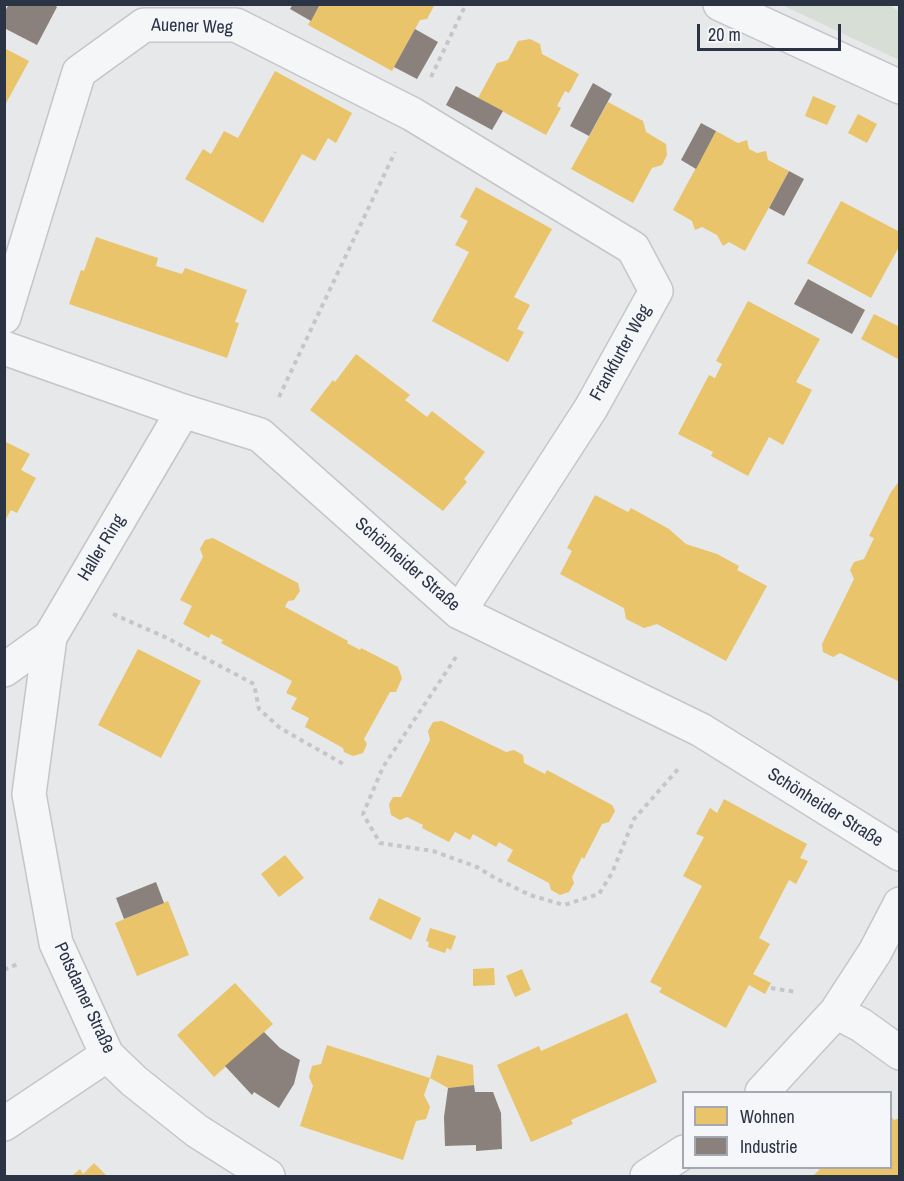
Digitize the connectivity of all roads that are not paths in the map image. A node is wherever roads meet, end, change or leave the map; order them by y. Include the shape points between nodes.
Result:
1 (720, 4) edge
2 (900, 87) edge
3 (412, 114) joint
4 (4, 317) edge
5 (4, 348) edge
6 (183, 411) junction
7 (471, 618) junction
8 (50, 638) junction
9 (4, 670) edge
10 (4, 768) edge
11 (29, 794) junction
12 (900, 854) edge
13 (900, 904) edge
14 (836, 1012) junction
15 (900, 1053) edge
16 (107, 1054) junction
17 (763, 1091) edge
18 (4, 1124) edge
19 (682, 1153) edge
20 (268, 1176) edge
21 (647, 1176) edge

1 - 2 street
3 - 4 street, Auener Weg via 236,25 144,25 79,72
3 - 7 street, Frankfurter Weg via 633,248 656,291
5 - 6 street, Schönheider Straße
6 - 7 street, Schönheider Straße via 260,435
6 - 8 street, Haller Ring
7 - 12 street, Schönheider Straße via 701,730
8 - 9 street, Haller Ring
8 - 11 street, Potsdamer Straße
10 - 11 street
11 - 16 street, Potsdamer Straße via 56,943
13 - 14 street
14 - 15 street
14 - 17 street
16 - 18 street
16 - 20 street, Potsdamer Straße via 197,1131
19 - 21 street

